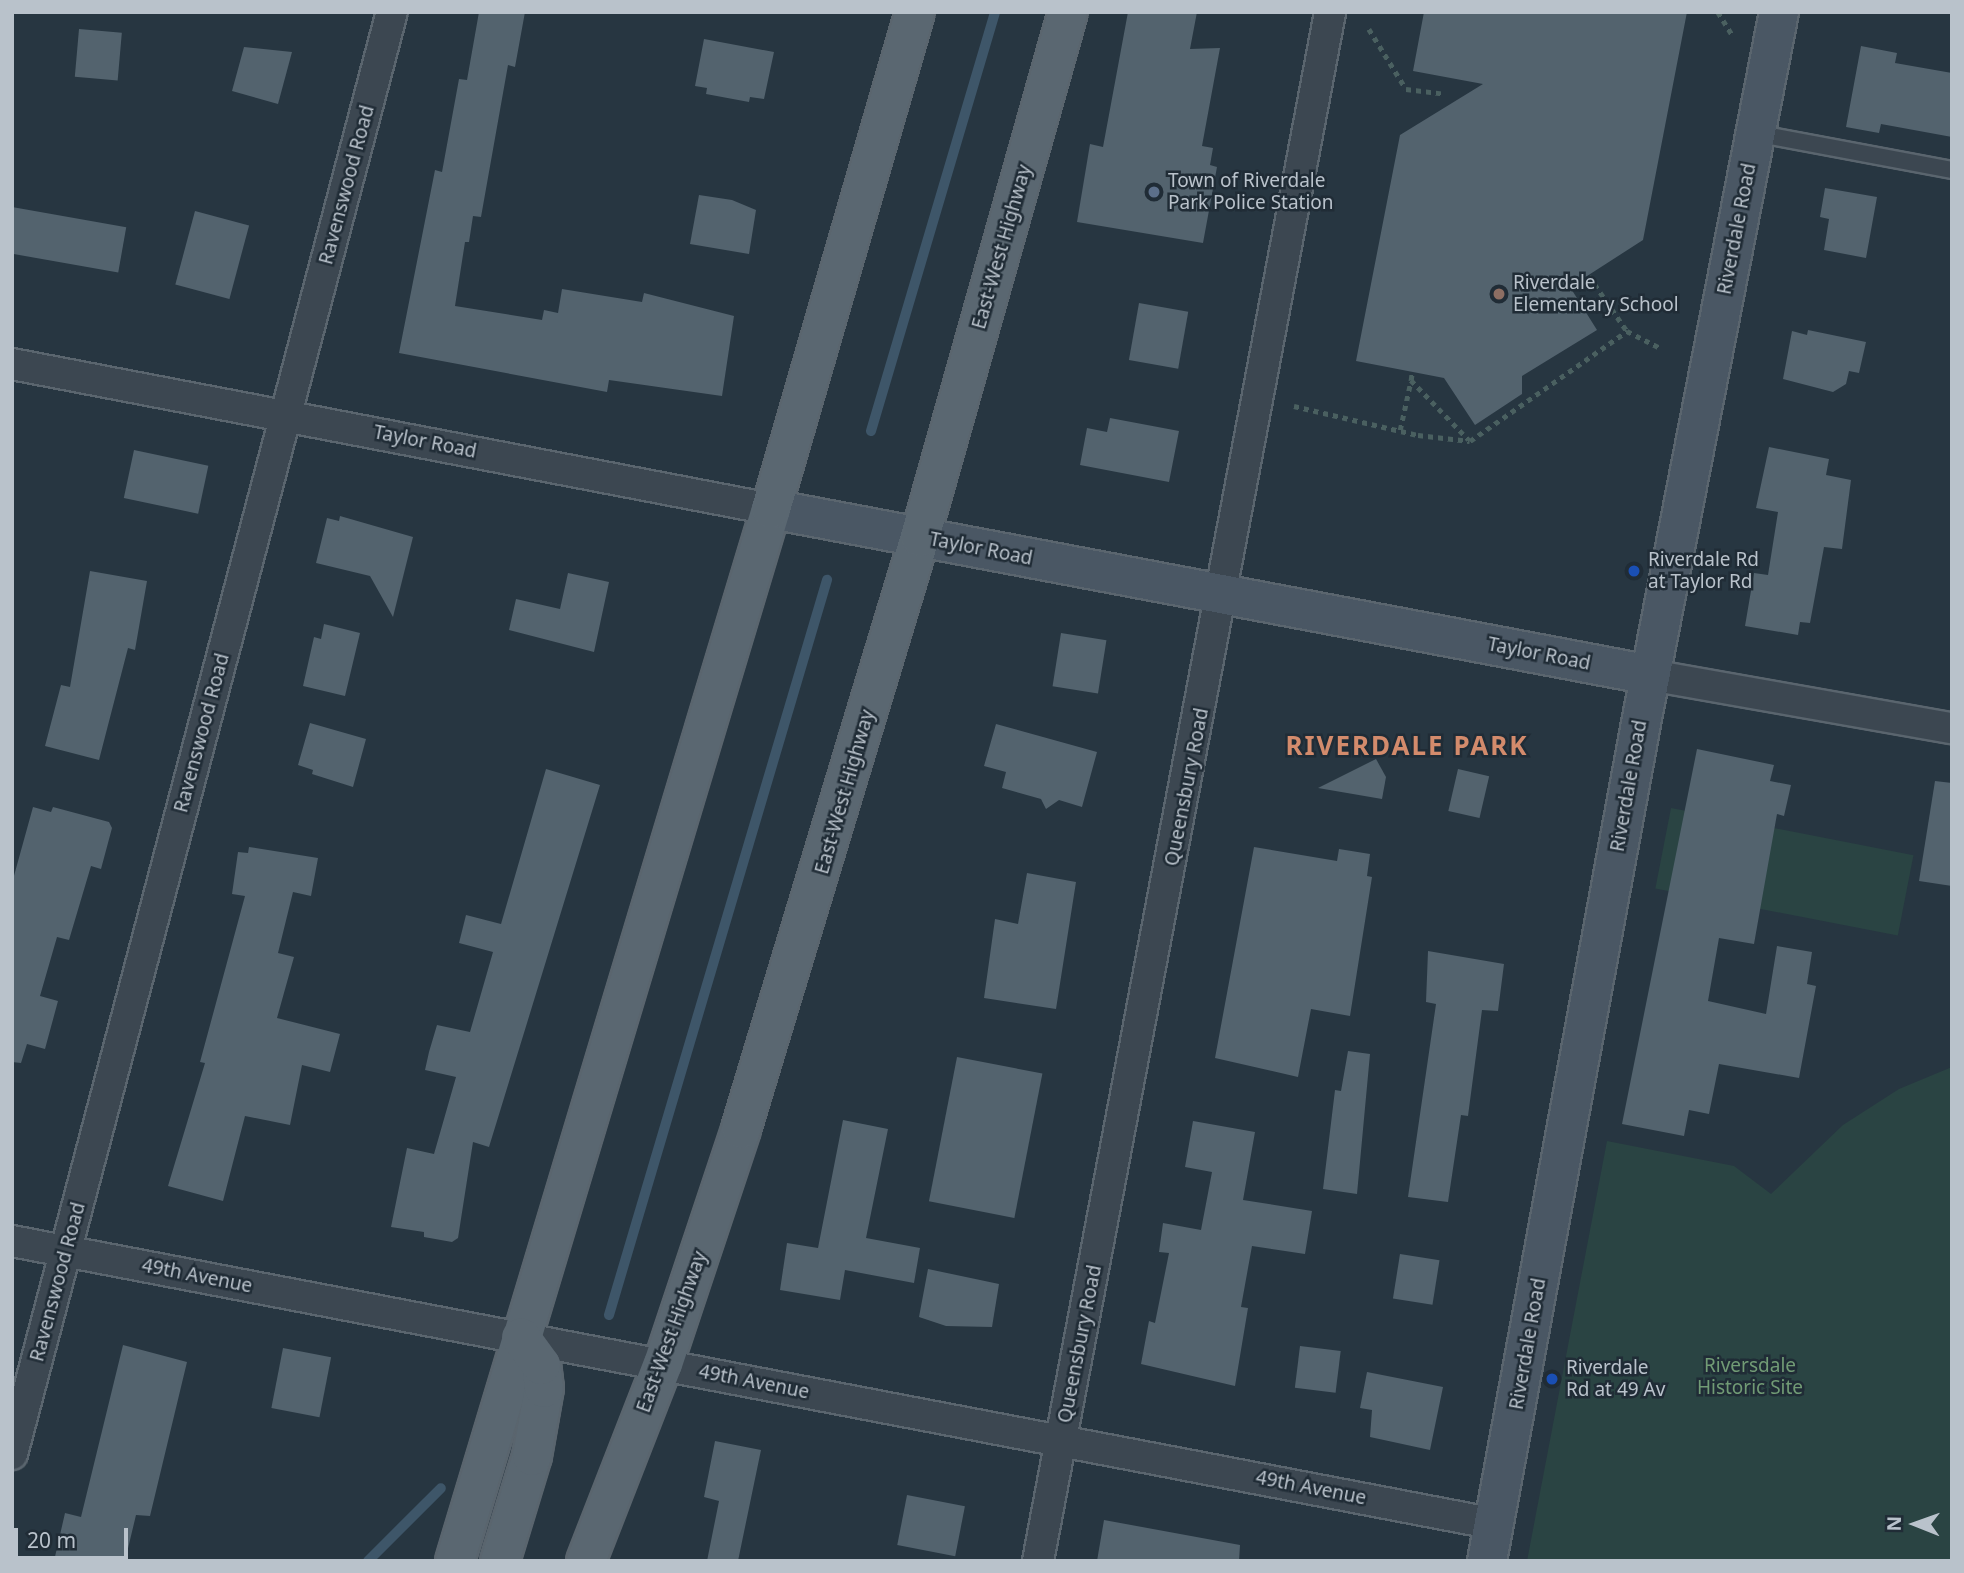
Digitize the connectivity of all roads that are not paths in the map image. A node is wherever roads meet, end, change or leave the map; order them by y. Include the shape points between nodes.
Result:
1 (392, 12) edge
2 (915, 12) edge
3 (1068, 12) edge
4 (1331, 12) edge
5 (1779, 12) edge
6 (1755, 133) junction
7 (1952, 170) edge
8 (12, 364) edge
9 (286, 416) junction
10 (771, 509) junction
11 (920, 537) junction
12 (1224, 595) junction
13 (1650, 675) junction
14 (1952, 727) edge
15 (12, 1241) edge
16 (66, 1251) junction
17 (521, 1337) junction
18 (663, 1364) junction
19 (1062, 1440) junction
20 (12, 1454) edge
21 (618, 1478) junction
22 (1495, 1524) junction
23 (455, 1561) edge
24 (500, 1561) edge
25 (586, 1561) edge
26 (608, 1561) edge
27 (1038, 1561) edge
28 (1488, 1561) edge

1 - 9 street, Ravenswood Road
2 - 10 main road
3 - 11 main road, East-West Highway
4 - 12 street, Queensbury Road
5 - 6 street, Riverdale Road
6 - 7 lane
6 - 13 street, Riverdale Road
8 - 9 street, Taylor Road
9 - 10 street, Taylor Road
9 - 16 street, Ravenswood Road
10 - 11 street, Taylor Road
10 - 17 main road
11 - 12 street, Taylor Road
11 - 18 main road, East-West Highway via 811,906
12 - 13 street, Taylor Road
12 - 19 street, Queensbury Road
13 - 14 street, Taylor Road
13 - 22 street, Riverdale Road
15 - 16 street, 49th Avenue
16 - 17 street, 49th Avenue
16 - 20 street, Ravenswood Road
17 - 18 street, 49th Avenue
17 - 23 main road
17 - 24 main road via 541,1365 544,1388 532,1456
18 - 19 street, 49th Avenue
18 - 21 main road, East-West Highway
19 - 22 street, 49th Avenue
19 - 27 street, Queensbury Road
21 - 25 main road, East-West Highway
21 - 26 street
22 - 28 street, Riverdale Road

